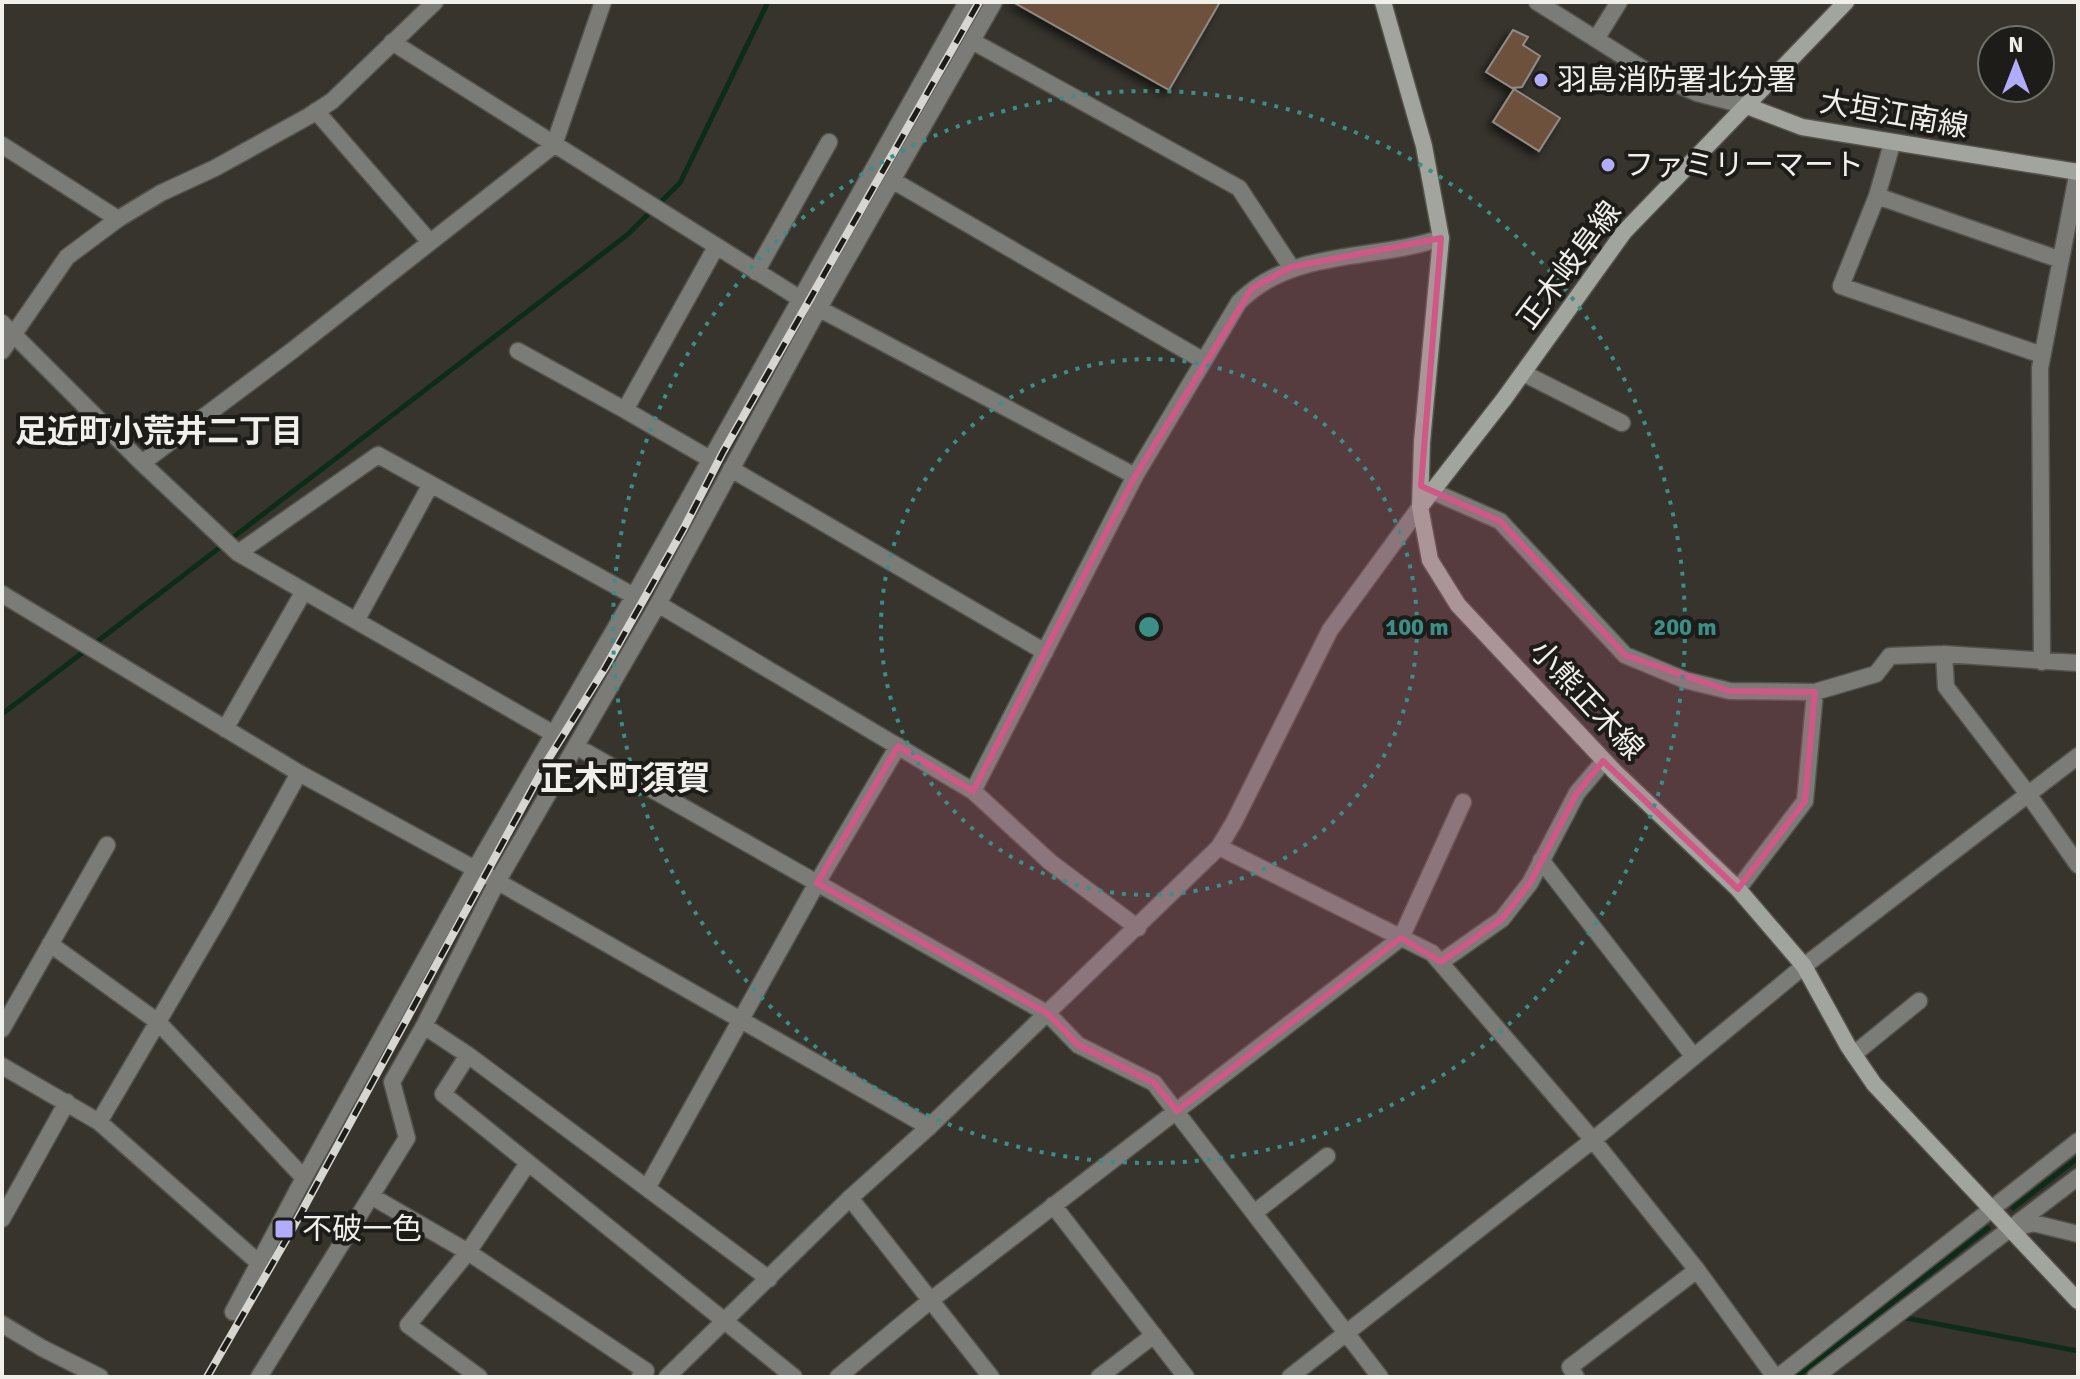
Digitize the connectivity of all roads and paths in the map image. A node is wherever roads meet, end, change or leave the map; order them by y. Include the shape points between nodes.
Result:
1 (435, 2) edge
2 (603, 2) edge
3 (967, 2) edge
4 (994, 2) edge
5 (1383, 2) edge
6 (1537, 2) edge
7 (1619, 2) edge
8 (1846, 2) edge
9 (1596, 39) junction
10 (972, 41) junction
11 (392, 42) junction
12 (1747, 106) junction
13 (316, 111) junction
14 (829, 142) dead end
15 (1892, 144) junction
16 (2, 145) edge
17 (554, 145) junction
18 (2078, 172) edge
19 (892, 180) junction
20 (1877, 196) junction
21 (118, 219) junction
22 (1441, 238) junction
23 (430, 242) junction
24 (716, 247) junction
25 (2061, 260) junction
26 (1291, 267) junction
27 (756, 272) junction
28 (799, 298) junction
29 (819, 308) junction
30 (8, 329) edge
31 (2, 351) edge
32 (518, 351) dead end
33 (2042, 355) junction
34 (1204, 361) junction
35 (1523, 373) junction
36 (625, 410) junction
37 (1622, 423) dead end
38 (710, 459) junction
39 (142, 463) junction
40 (731, 469) junction
41 (1135, 476) junction
42 (431, 484) junction
43 (1434, 492) junction
44 (1420, 507) junction
45 (238, 553) junction
46 (304, 591) junction
47 (2, 594) edge
48 (634, 596) junction
49 (658, 604) junction
50 (356, 621) junction
51 (1045, 652) junction
52 (1944, 654) junction
53 (2042, 662) junction
54 (2078, 663) edge
55 (1815, 692) junction
56 (225, 729) junction
57 (554, 734) junction
58 (898, 746) junction
59 (586, 752) dead end
60 (2078, 756) edge
61 (1604, 761) junction
62 (299, 773) junction
63 (973, 791) junction
64 (2028, 794) junction
65 (1463, 802) dead end
66 (107, 845) dead end
67 (1219, 847) junction
68 (1541, 860) junction
69 (2078, 865) edge
70 (475, 869) junction
71 (497, 882) junction
72 (817, 883) junction
73 (1738, 889) junction
74 (1138, 928) junction
75 (1401, 938) junction
76 (50, 944) junction
77 (1441, 962) junction
78 (1804, 966) junction
79 (1919, 1001) dead end
80 (1048, 1014) junction
81 (740, 1020) junction
82 (158, 1022) junction
83 (424, 1026) junction
84 (2, 1029) edge
85 (1854, 1054) junction
86 (468, 1055) junction
87 (1694, 1057) junction
88 (2, 1066) edge
89 (67, 1102) junction
90 (1177, 1111) junction
91 (99, 1122) junction
92 (929, 1127) junction
93 (1593, 1140) junction
94 (2078, 1141) edge
95 (1327, 1156) dead end
96 (528, 1163) junction
97 (2078, 1177) edge
98 (304, 1178) junction
99 (647, 1188) junction
100 (371, 1196) junction
101 (850, 1198) junction
102 (1053, 1205) junction
103 (1992, 1210) junction
104 (1254, 1213) junction
105 (2, 1219) edge
106 (2012, 1229) junction
107 (2078, 1234) edge
108 (468, 1252) junction
109 (259, 1263) junction
110 (1697, 1270) junction
111 (769, 1279) junction
112 (931, 1300) junction
113 (2078, 1301) edge
114 (233, 1312) dead end
115 (727, 1320) junction
116 (2, 1324) edge
117 (1346, 1334) junction
118 (1154, 1335) junction
119 (100, 1377) edge
120 (259, 1377) edge
121 (479, 1377) edge
122 (640, 1377) edge
123 (667, 1377) edge
124 (794, 1377) edge
125 (838, 1377) edge
126 (991, 1377) edge
127 (1099, 1377) edge
128 (1186, 1377) edge
129 (1290, 1377) edge
130 (1380, 1377) edge
131 (1576, 1377) edge
132 (1777, 1377) edge
133 (1815, 1377) edge

1 - 11 street
2 - 17 street
3 - 28 street
4 - 10 street
5 - 22 main road, 小熊正木線 via 1424,146
6 - 9 street, 大垣江南線
7 - 9 street
8 - 12 main road, 正木岐阜線
9 - 12 street, 大垣江南線 via 1645,70 1697,93
10 - 19 street
10 - 26 street via 1239,188
11 - 13 street
11 - 17 street
12 - 15 main road, 大垣江南線 via 1802,127
12 - 35 main road, 正木岐阜線 via 1624,232
13 - 21 street
13 - 23 street
14 - 27 street
15 - 18 main road, 大垣江南線
15 - 20 street
16 - 21 street
17 - 23 street
17 - 24 street
18 - 25 street
19 - 29 street
19 - 34 street
20 - 25 street
20 - 33 street via 1841,286
21 - 30 street via 67,257
22 - 26 street
22 - 44 main road, 小熊正木線
23 - 39 street
24 - 27 street
24 - 36 street
25 - 33 street
26 - 34 street via 1252,288 1239,302
27 - 28 street
28 - 29 street
28 - 38 street
29 - 40 street
29 - 41 street
30 - 31 street
30 - 39 street
32 - 36 street
33 - 53 street
34 - 41 street
35 - 37 street
35 - 43 main road, 正木岐阜線
36 - 38 street
38 - 48 street
39 - 45 street
40 - 49 street
40 - 51 street
41 - 51 street
42 - 45 street via 378,455
42 - 48 street
42 - 50 street
43 - 44 main road, 正木岐阜線
43 - 55 street via 1500,521 1625,655 1685,680 1730,691
44 - 61 main road, 小熊正木線 via 1430,560 1458,605
44 - 67 street via 1330,630
45 - 46 street
46 - 50 street
46 - 56 street
47 - 56 street
48 - 57 street
49 - 58 street
49 - 71 street
50 - 57 street
51 - 63 street
52 - 53 street
52 - 55 street via 1890,656 1876,674
52 - 64 street via 1946,687
53 - 54 street
55 - 73 street via 1805,801
56 - 62 street
57 - 70 street
58 - 63 street
58 - 72 street
59 - 72 street
60 - 64 street
61 - 68 street via 1577,793
61 - 73 main road, 小熊正木線
62 - 70 street
62 - 82 street
63 - 74 street via 1050,862
64 - 69 street
64 - 78 street
65 - 75 street
66 - 76 street
67 - 74 street
67 - 75 street
68 - 77 street via 1502,919
68 - 87 street
70 - 71 street
70 - 98 street
71 - 81 street
71 - 83 street
72 - 80 street
72 - 81 street
73 - 78 main road, 小熊正木線
74 - 80 street
75 - 77 street
75 - 90 street
76 - 82 street
76 - 84 street
77 - 93 street
78 - 85 main road, 小熊正木線
78 - 87 street
79 - 85 street
80 - 90 street via 1078,1045 1154,1083
80 - 92 street
81 - 92 street
81 - 99 street
82 - 91 street
82 - 98 street
83 - 86 street
83 - 100 street via 392,1082 407,1138
85 - 103 main road, 小熊正木線 via 1874,1084
86 - 96 street via 443,1094
86 - 99 street
87 - 93 street
88 - 89 street
89 - 91 street
89 - 105 street
90 - 102 street
90 - 104 street
91 - 109 street
92 - 101 street
93 - 110 street
93 - 117 street
94 - 103 street
95 - 104 street
96 - 108 street
96 - 115 street
97 - 106 street
98 - 109 street
99 - 111 street
100 - 108 street
100 - 120 street
101 - 111 street
101 - 112 street
102 - 112 street
102 - 118 street
103 - 106 main road, 小熊正木線
103 - 132 street
104 - 117 street
106 - 107 street via 2033,1223
106 - 113 main road, 小熊正木線
106 - 133 street
108 - 121 street via 408,1325
108 - 122 street via 646,1371
109 - 114 street
110 - 131 street via 1570,1367
110 - 132 street
111 - 115 street
112 - 125 street
112 - 126 street
115 - 123 street
115 - 124 street
116 - 119 street
117 - 129 street
117 - 130 street
118 - 127 street
118 - 128 street

